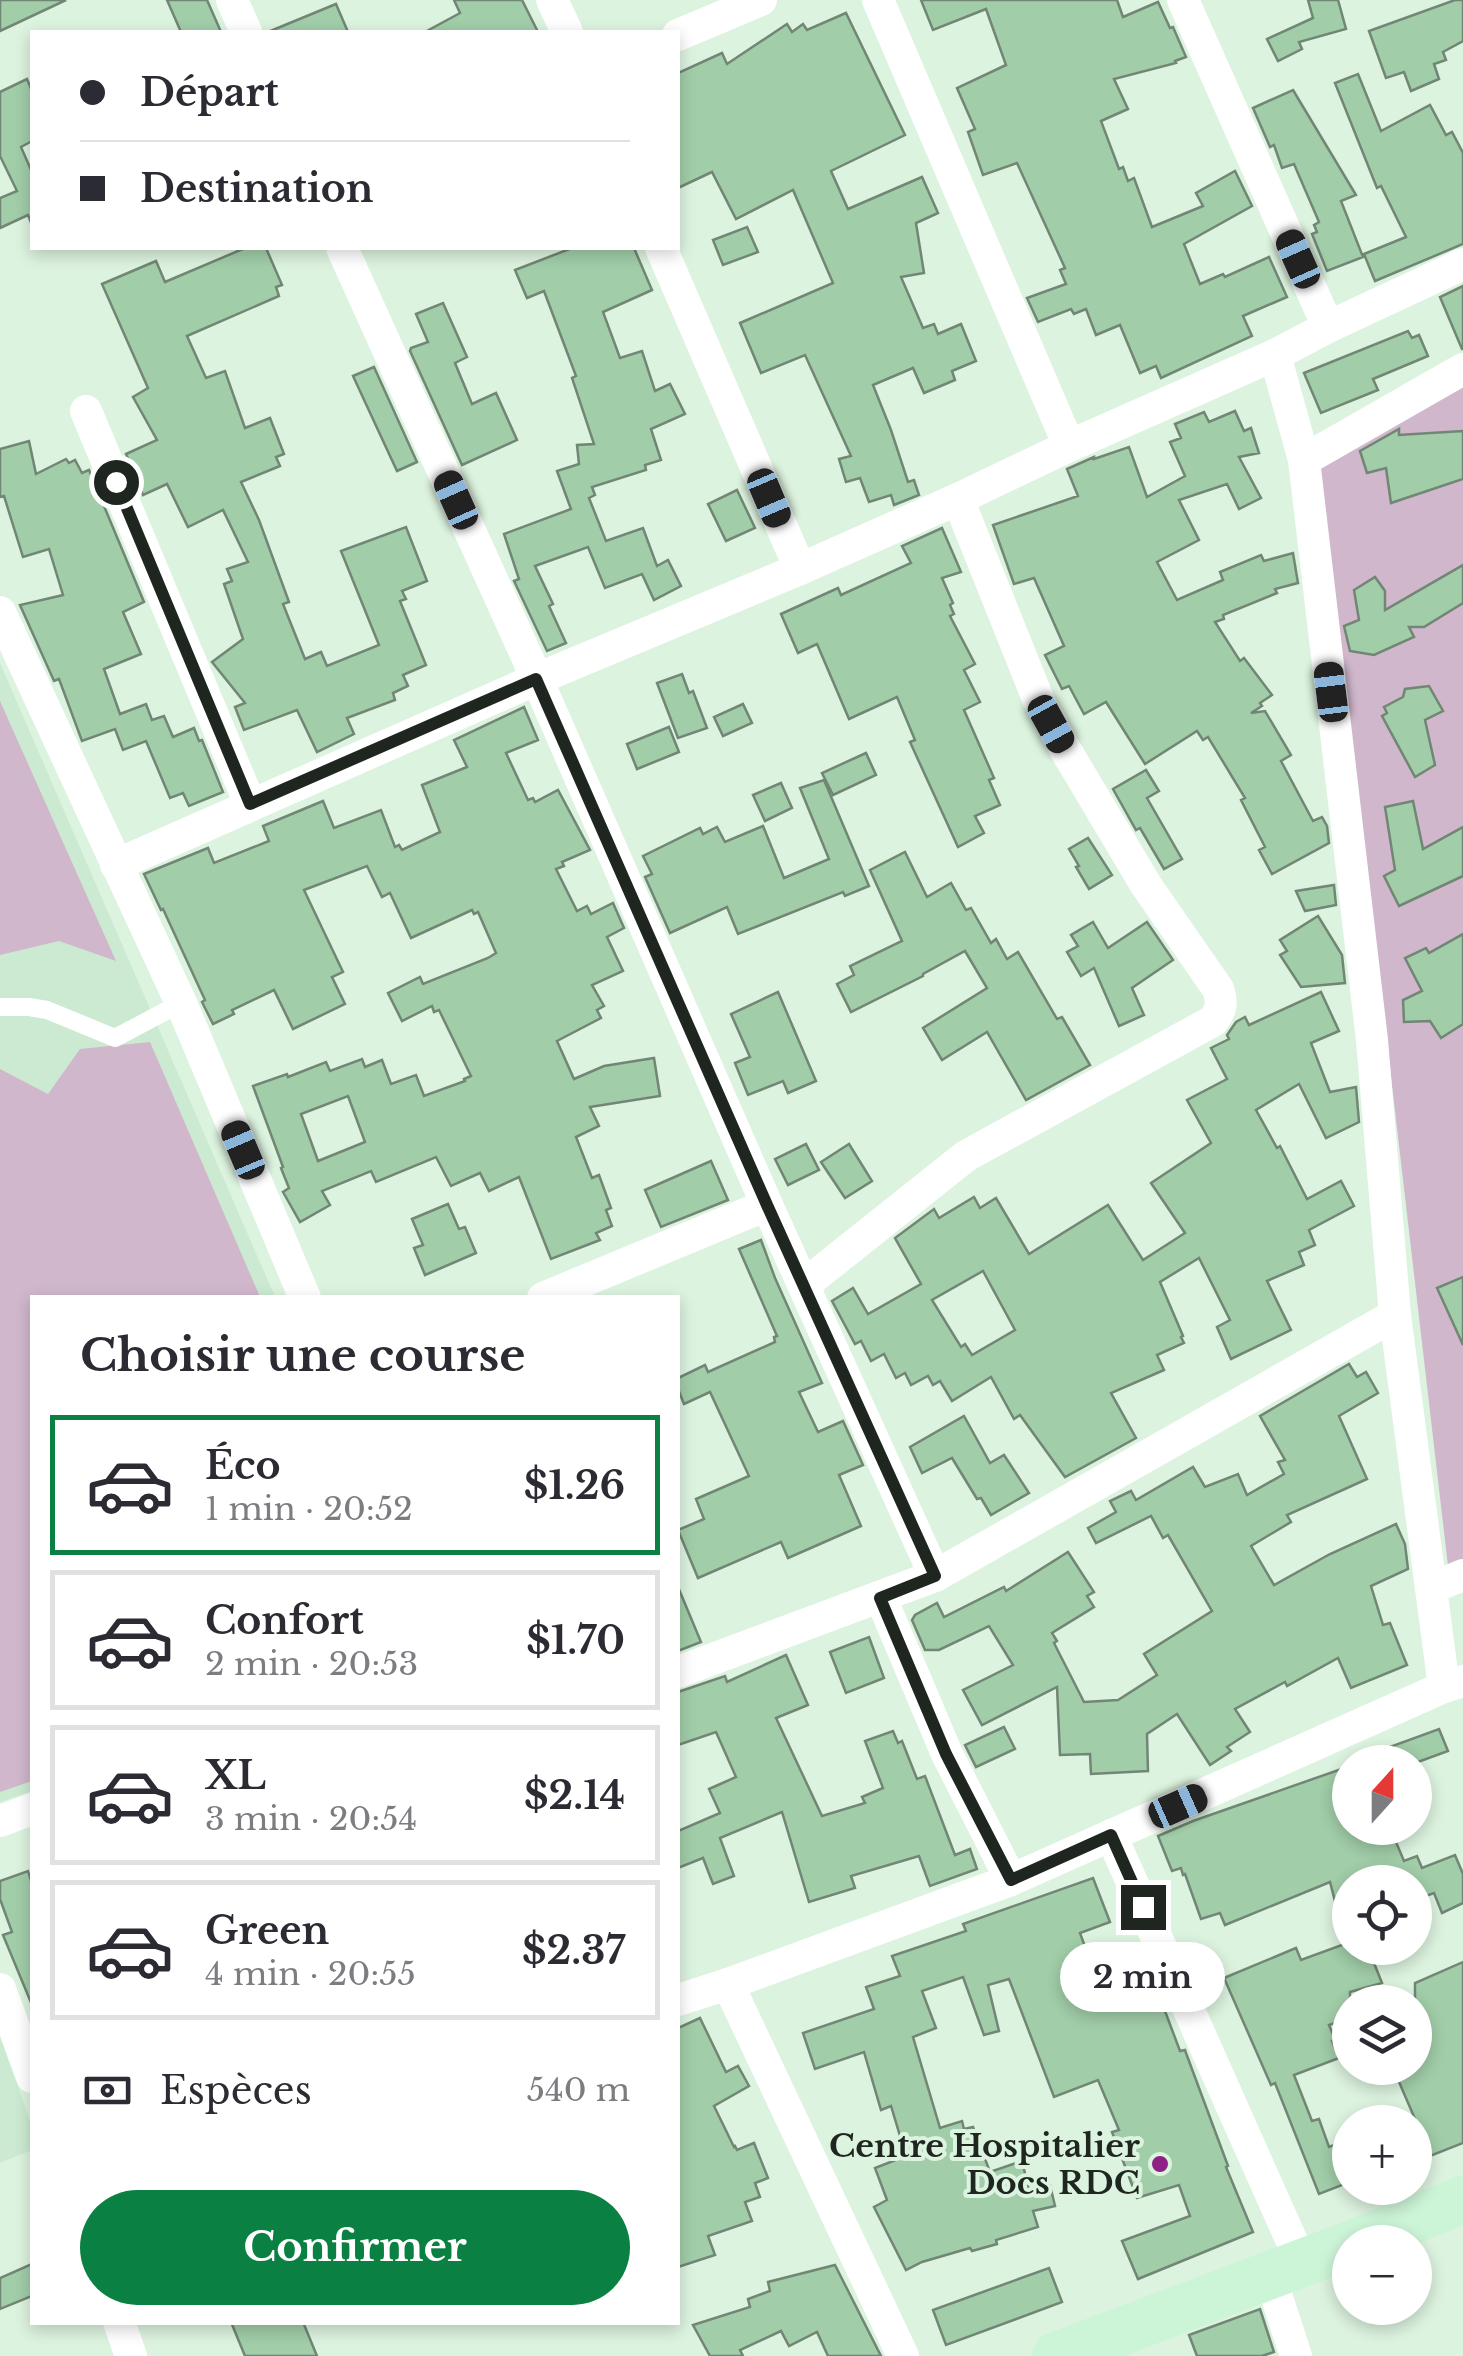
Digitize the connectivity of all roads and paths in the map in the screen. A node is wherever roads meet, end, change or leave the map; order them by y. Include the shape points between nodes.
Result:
1 (232, 0) edge
2 (552, 0) edge
3 (761, 0) edge
4 (878, 0) edge
5 (1183, 0) edge
6 (245, 30) edge
7 (566, 30) edge
8 (680, 34) edge
9 (343, 250) edge
10 (662, 250) edge
11 (1463, 264) edge
12 (1328, 327) junction
13 (1275, 355) junction
14 (1463, 369) edge
15 (86, 410) dead end
16 (1069, 446) junction
17 (1304, 460) junction
18 (958, 500) junction
19 (800, 569) junction
20 (0, 612) edge
21 (536, 679) junction
22 (250, 804) junction
23 (116, 865) junction
24 (181, 1003) junction
25 (0, 1007) edge
26 (767, 1205) junction
27 (804, 1285) junction
28 (304, 1295) edge
29 (550, 1295) edge
30 (1395, 1315) junction
31 (935, 1576) junction
32 (1463, 1576) edge
33 (1431, 1588) junction
34 (880, 1598) junction
35 (680, 1671) edge
36 (1453, 1684) edge
37 (30, 1810) edge
38 (0, 1821) edge
39 (1111, 1835) junction
40 (1011, 1880) junction
41 (728, 1984) junction
42 (0, 1989) edge
43 (680, 1999) edge
44 (30, 2072) edge
45 (1463, 2200) edge
46 (1400, 2225) edge
47 (1332, 2253) edge
48 (1286, 2270) junction
49 (120, 2325) edge
50 (131, 2356) edge
51 (903, 2356) edge
52 (1056, 2356) edge
53 (1296, 2356) edge

1 - 6 street
2 - 7 street
3 - 8 street
4 - 16 street
5 - 12 street
9 - 21 street
10 - 19 street
11 - 12 street
12 - 13 street
13 - 16 street
13 - 17 street
14 - 17 street
15 - 22 street
16 - 18 street
17 - 30 street via 1372,1040
18 - 19 street
18 - 27 street via 1038,699 1146,885 1218,990 1221,1011 966,1156
19 - 21 street
20 - 23 street
21 - 22 street
21 - 26 street
22 - 23 street
23 - 24 street
24 - 25 lane via 115,1038 48,1010
24 - 28 street
26 - 27 street
26 - 29 street
27 - 31 street
30 - 31 street
30 - 33 street
31 - 34 street
32 - 33 street
33 - 36 street
34 - 35 street
34 - 40 street via 946,1754
36 - 39 street
37 - 38 street
39 - 40 street
39 - 48 street
40 - 41 street
41 - 43 street
41 - 51 street
42 - 44 street
45 - 46 main road
47 - 48 main road
48 - 52 main road
48 - 53 street
49 - 50 street

